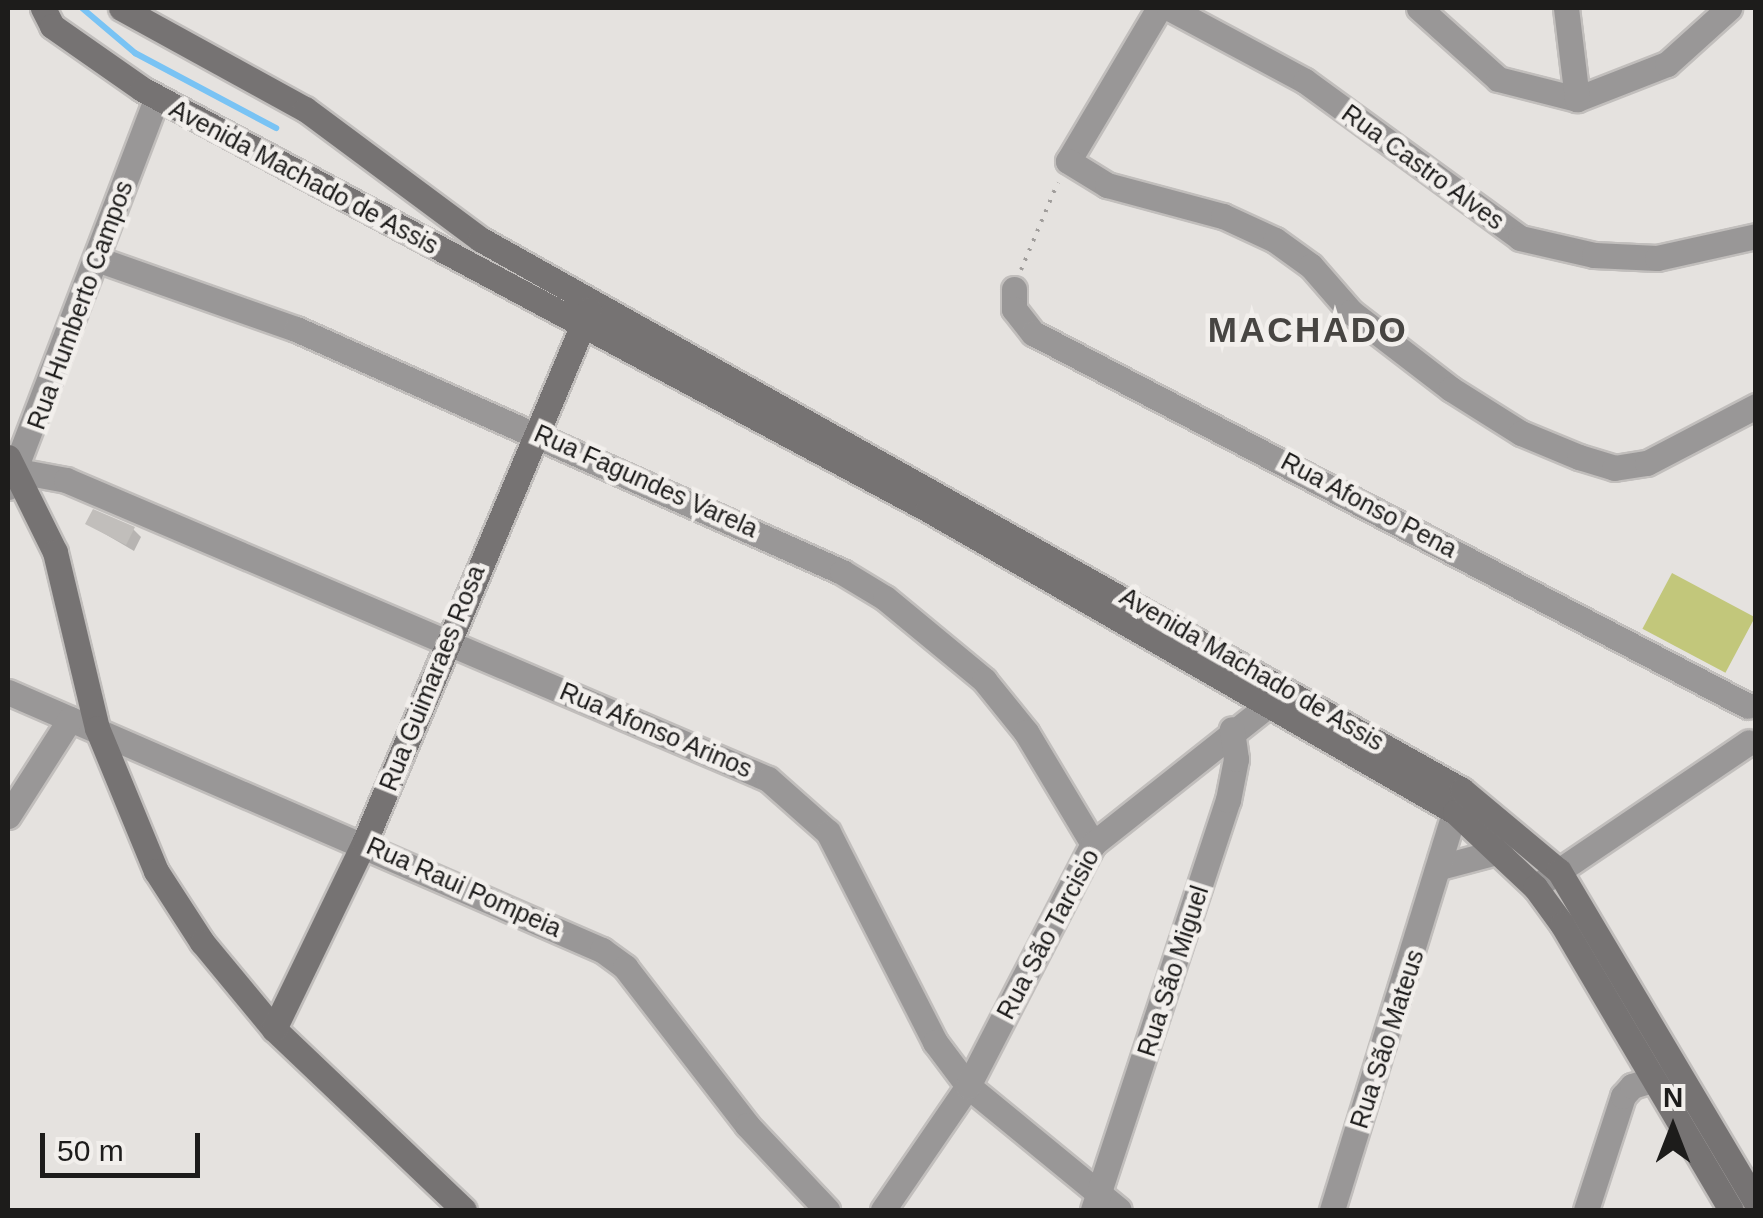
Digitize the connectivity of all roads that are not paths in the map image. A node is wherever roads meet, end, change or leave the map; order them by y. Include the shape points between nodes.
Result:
1 (43, 8) edge
2 (121, 8) edge
3 (1159, 8) edge
4 (1169, 8) edge
5 (1419, 8) edge
6 (1566, 8) edge
7 (1729, 8) edge
8 (158, 97) junction
9 (1577, 99) junction
10 (1756, 236) edge
11 (97, 259) junction
12 (1014, 289) road end
13 (588, 313) junction
14 (1756, 406) edge
15 (535, 433) junction
16 (11, 472) edge
17 (447, 640) junction
18 (1290, 688) junction
19 (8, 692) edge
20 (1752, 702) edge
21 (1266, 704) junction
22 (70, 719) junction
23 (97, 728) junction
24 (1232, 729) junction
25 (1752, 744) edge
26 (1459, 801) junction
27 (8, 816) edge
28 (364, 843) junction
29 (1093, 844) junction
30 (1500, 851) junction
31 (1440, 867) junction
32 (1559, 871) junction
33 (1536, 887) junction
34 (274, 1029) junction
35 (1680, 1072) junction
36 (1654, 1077) junction
37 (968, 1086) junction
38 (1756, 1203) edge
39 (1104, 1207) edge
40 (464, 1210) edge
41 (827, 1210) edge
42 (883, 1210) edge
43 (1332, 1210) edge
44 (1586, 1210) edge
45 (1731, 1210) edge

1 - 8 street, Avenida Machado de Assis via 52,26
2 - 13 street, Avenida Machado de Assis via 306,110
3 - 14 street via 1068,161 1108,185 1264,234 1451,389 1521,433 1579,457 1614,468 1647,463
4 - 10 street, Rua Castro Alves via 1305,80 1520,238 1594,255 1657,258
5 - 9 street via 1498,79
6 - 9 street
7 - 9 street via 1666,64
8 - 11 street, Rua Humberto Campos
8 - 13 street, Avenida Machado de Assis
11 - 15 street, Rua Fagundes Varela via 296,328
11 - 16 street, Rua Humberto Campos
12 - 20 street, Rua Afonso Pena via 1014,308 1033,333
13 - 15 street, Rua Guimaraes Rosa
13 - 18 street, Avenida Machado de Assis
13 - 21 street, Avenida Machado de Assis
15 - 17 street, Rua Guimaraes Rosa
15 - 29 street, Rua Fagundes Varela via 803,550 885,598 984,680 1026,732
16 - 17 street, Rua Afonso Arinos via 66,480
16 - 23 street via 55,552
17 - 28 street, Rua Guimaraes Rosa
17 - 37 street, Rua Afonso Arinos via 738,764 798,803 828,832 935,1042
18 - 21 street, Rua São Tarcisio
18 - 26 street, Avenida Machado de Assis
19 - 22 street, Rua Raui Pompeia
20 - 25 street via 1742,724
21 - 24 street, Rua São Tarcisio
21 - 26 street, Avenida Machado de Assis
22 - 23 street, Rua Raui Pompeia
22 - 27 street
23 - 28 street, Rua Raui Pompeia
23 - 34 street via 156,871 202,942
24 - 29 street, Rua São Tarcisio
24 - 39 street, Rua São Miguel via 1228,800
25 - 32 street
26 - 30 street, Avenida Machado de Assis
26 - 31 street, Rua São Mateus
26 - 32 street, Avenida Machado de Assis
28 - 34 street, Rua Guimaraes Rosa
28 - 41 street, Rua Raui Pompeia via 556,926 625,968 746,1125
29 - 37 street, Rua São Tarcisio
30 - 31 street
30 - 33 street, Avenida Machado de Assis
31 - 43 street, Rua São Mateus
32 - 33 street
32 - 35 street, Avenida Machado de Assis
33 - 36 street, Avenida Machado de Assis
34 - 40 street
35 - 36 street
35 - 38 street, Avenida Machado de Assis
36 - 44 street via 1623,1096
36 - 45 street, Avenida Machado de Assis
37 - 39 street, Rua Afonso Arinos
37 - 42 street, Rua São Tarcisio

